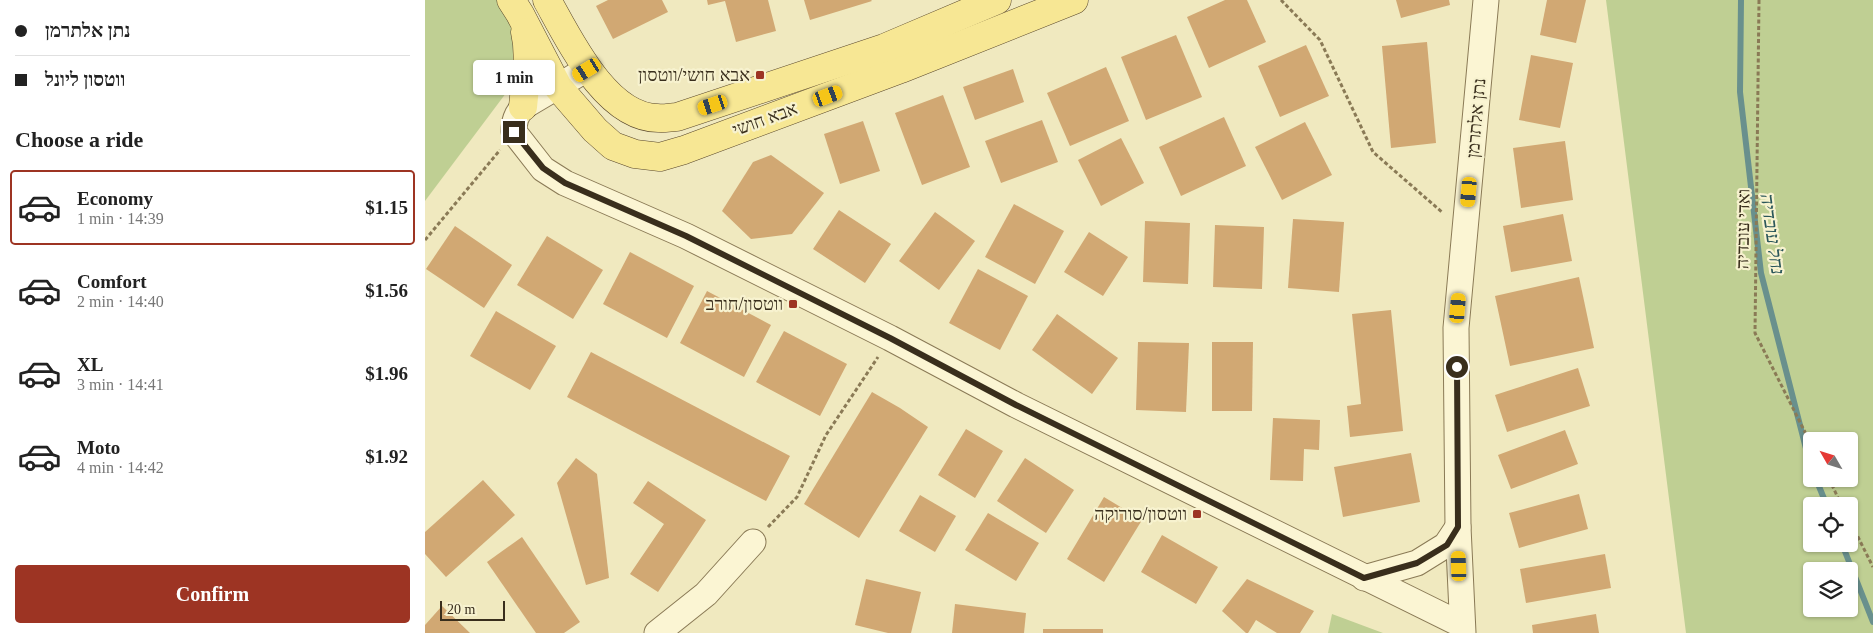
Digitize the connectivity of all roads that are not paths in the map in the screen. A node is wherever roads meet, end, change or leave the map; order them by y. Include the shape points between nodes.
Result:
1 (547, 0) edge
2 (997, 0) edge
3 (1074, 0) edge
4 (1486, 0) edge
5 (516, 7) edge
6 (587, 70) junction
7 (558, 87) junction
8 (523, 107) junction
9 (1458, 527) junction
10 (753, 542) road end
11 (1364, 578) junction
12 (1462, 629) edge
13 (657, 633) edge

1 - 6 main road, אבא חושי
2 - 6 main road, אבא חושי via 884,48 677,117 657,119 637,113 616,101
3 - 7 main road, אבא חושי via 901,69 659,157 635,154 613,146
4 - 9 street, נתן אלתרמן via 1456,328
5 - 7 main road, אבא חושי
5 - 8 main road via 528,45
6 - 7 street
7 - 8 street
8 - 11 street via 516,114 514,132 543,168 565,183 686,236
9 - 11 street via 1447,545 1417,563
9 - 12 street, נתן אלתרמן
10 - 13 street via 705,594
11 - 12 street

